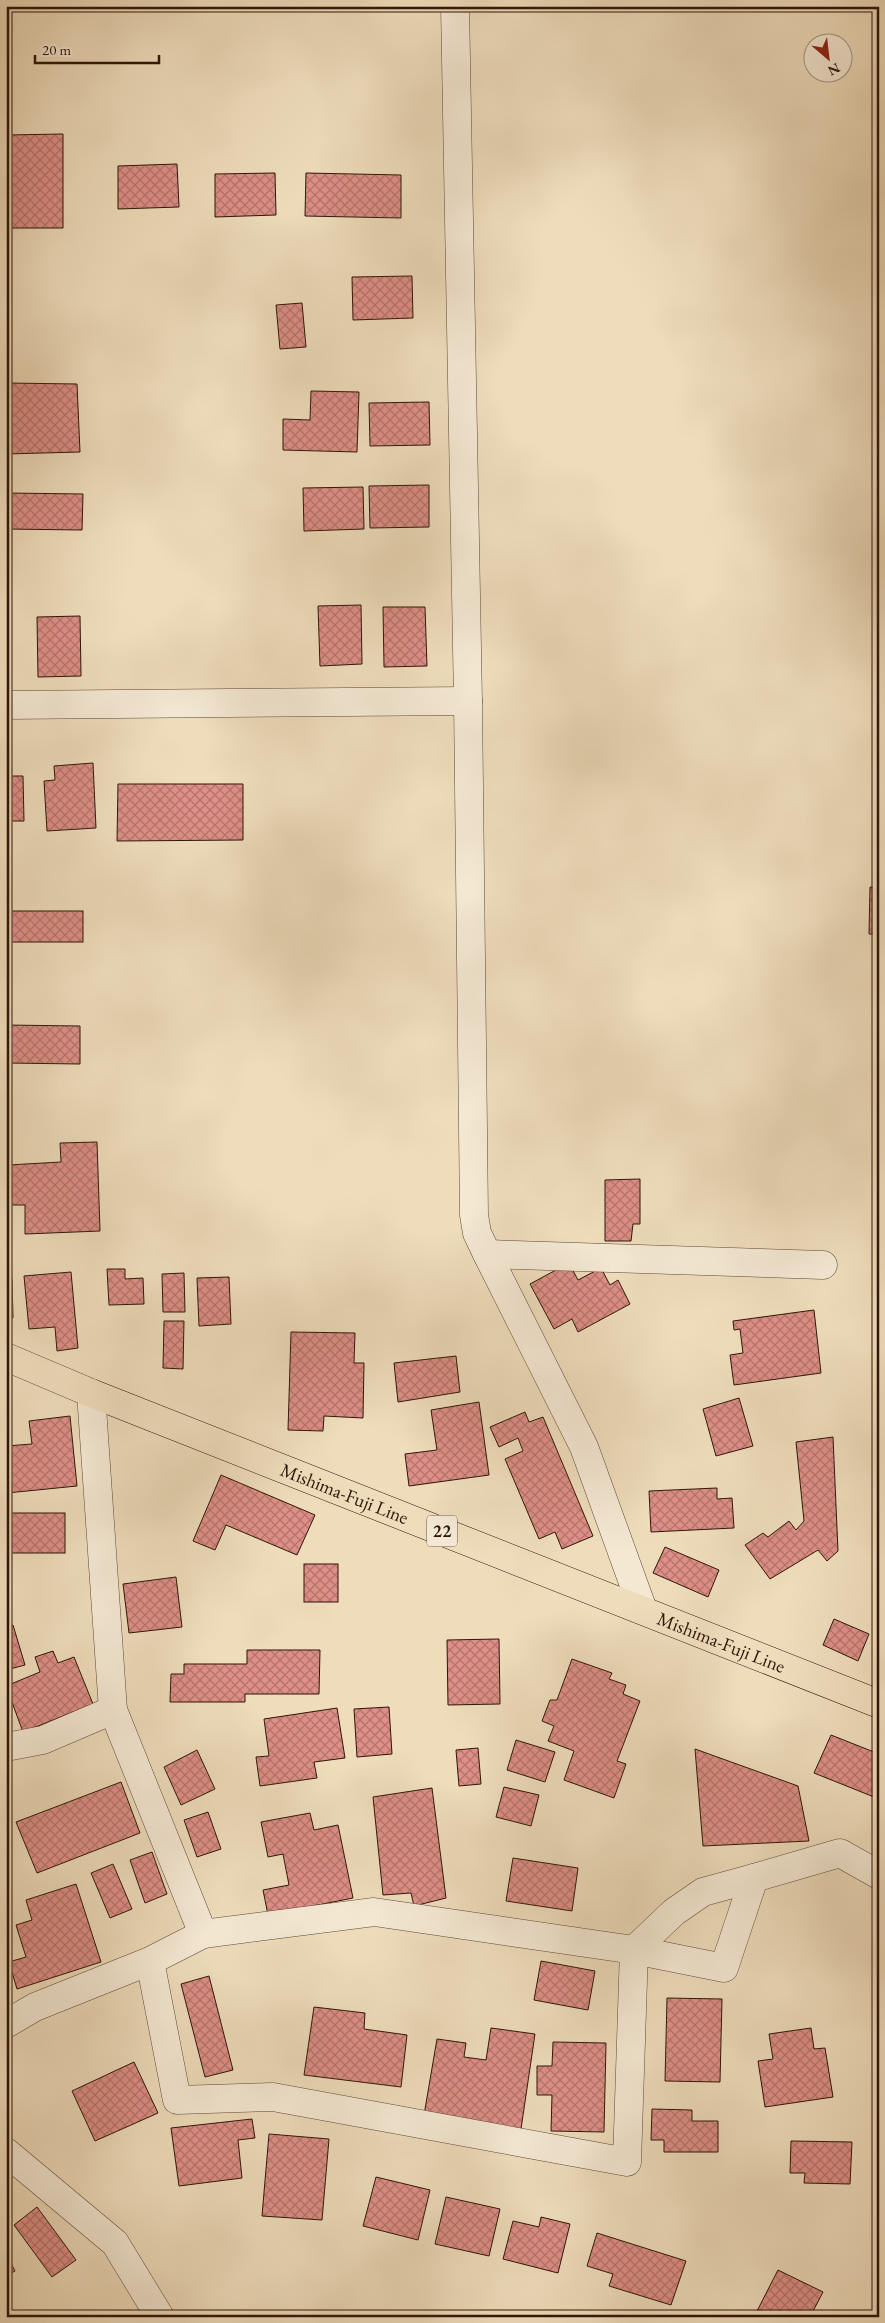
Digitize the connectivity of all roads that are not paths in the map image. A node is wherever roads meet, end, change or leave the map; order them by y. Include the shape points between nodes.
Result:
1 (455, 6) edge
2 (468, 701) junction
3 (6, 704) edge
4 (486, 1254) junction
5 (823, 1265) dead end
6 (6, 1356) edge
7 (91, 1393) junction
8 (642, 1610) junction
9 (879, 1704) edge
10 (113, 1710) junction
11 (6, 1747) edge
12 (879, 1875) edge
13 (754, 1878) junction
14 (203, 1934) junction
15 (634, 1950) junction
16 (150, 1961) junction
17 (6, 2024) edge
18 (6, 2152) edge
19 (160, 2317) edge

1 - 2 street
2 - 3 street
2 - 4 street via 474,1215
4 - 5 street
4 - 8 street via 584,1446
6 - 7 main road, Mishima-Fuji Line / 22
7 - 8 main road, Mishima-Fuji Line / 22
7 - 10 street
8 - 9 main road, Mishima-Fuji Line / 22
10 - 11 street via 43,1740
10 - 14 street
12 - 13 street via 840,1853
13 - 15 street via 703,1892 674,1912
13 - 15 street via 724,1968
14 - 15 street via 374,1912
14 - 16 street
15 - 16 street via 627,2162 273,2097 177,2100
16 - 17 street via 34,2007
18 - 19 street via 115,2243

